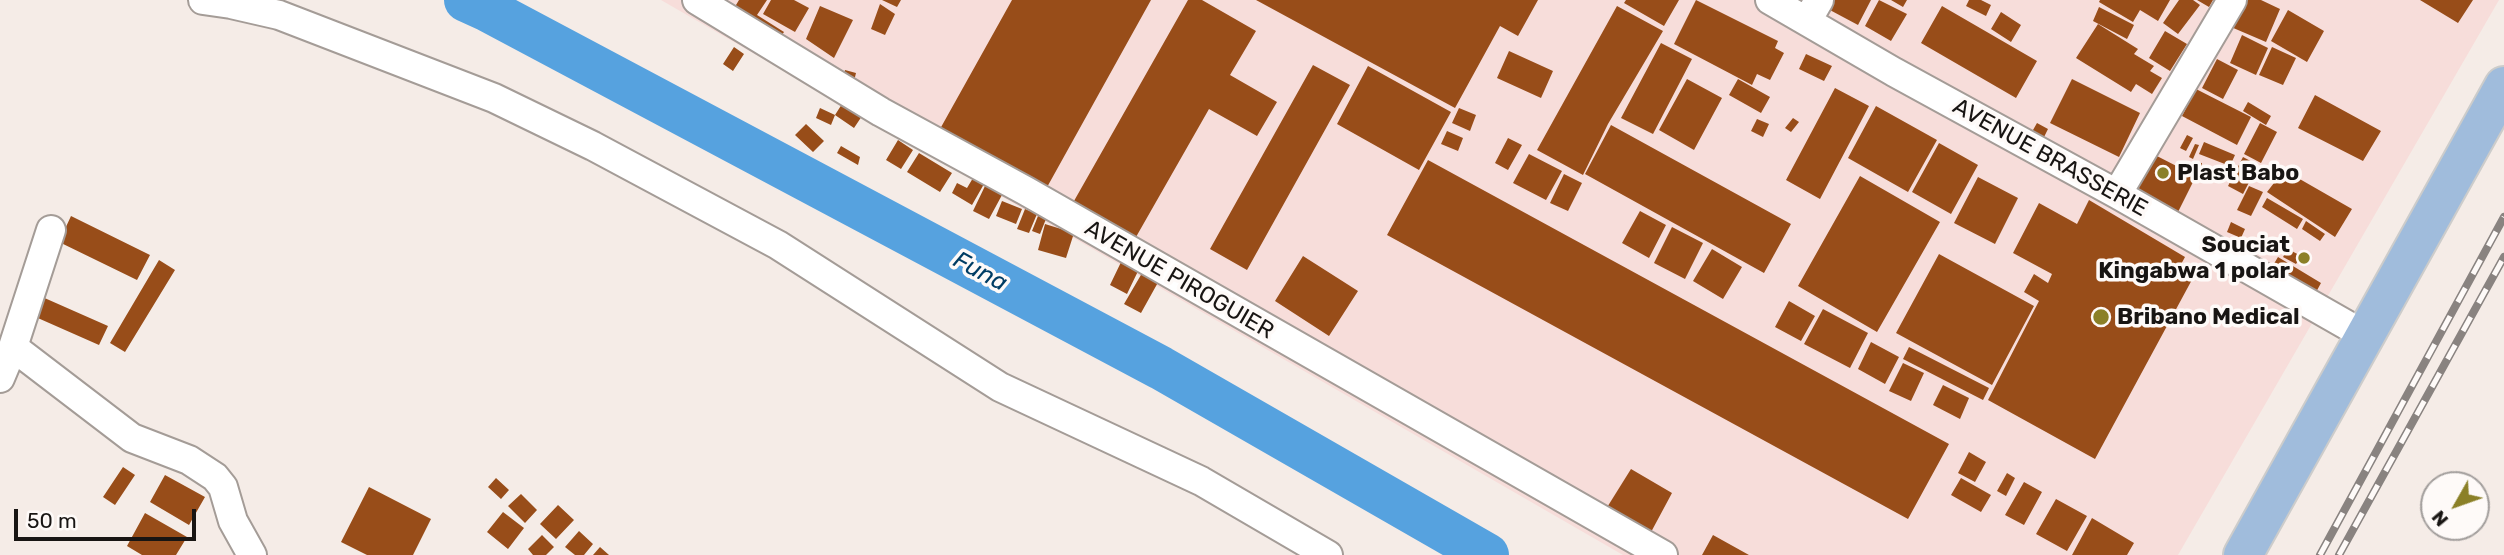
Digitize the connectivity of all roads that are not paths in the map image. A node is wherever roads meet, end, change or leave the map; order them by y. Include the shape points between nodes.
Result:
1 (203, 0) edge
2 (697, 0) edge
3 (1770, 0) edge
4 (2232, 0) edge
5 (1813, 11) edge
6 (2504, 86) edge
7 (2117, 194) junction
8 (51, 230) dead end
9 (2366, 336) junction
10 (13, 347) junction
11 (0, 378) edge
12 (252, 555) edge
13 (1328, 555) edge
14 (1663, 555) edge
15 (2244, 555) edge

1 - 13 street via 279,15 494,98 593,146 778,245 1000,387 1201,481
2 - 14 street, AVENUE PIROGUIER via 881,112
3 - 5 street, AVENUE BRASSERIE
4 - 7 street
5 - 7 street, AVENUE BRASSERIE via 1894,72
6 - 9 main road
7 - 9 street, AVENUE BRASSERIE
8 - 10 street
9 - 15 main road
10 - 11 street
10 - 12 street via 132,438 190,460 215,477

